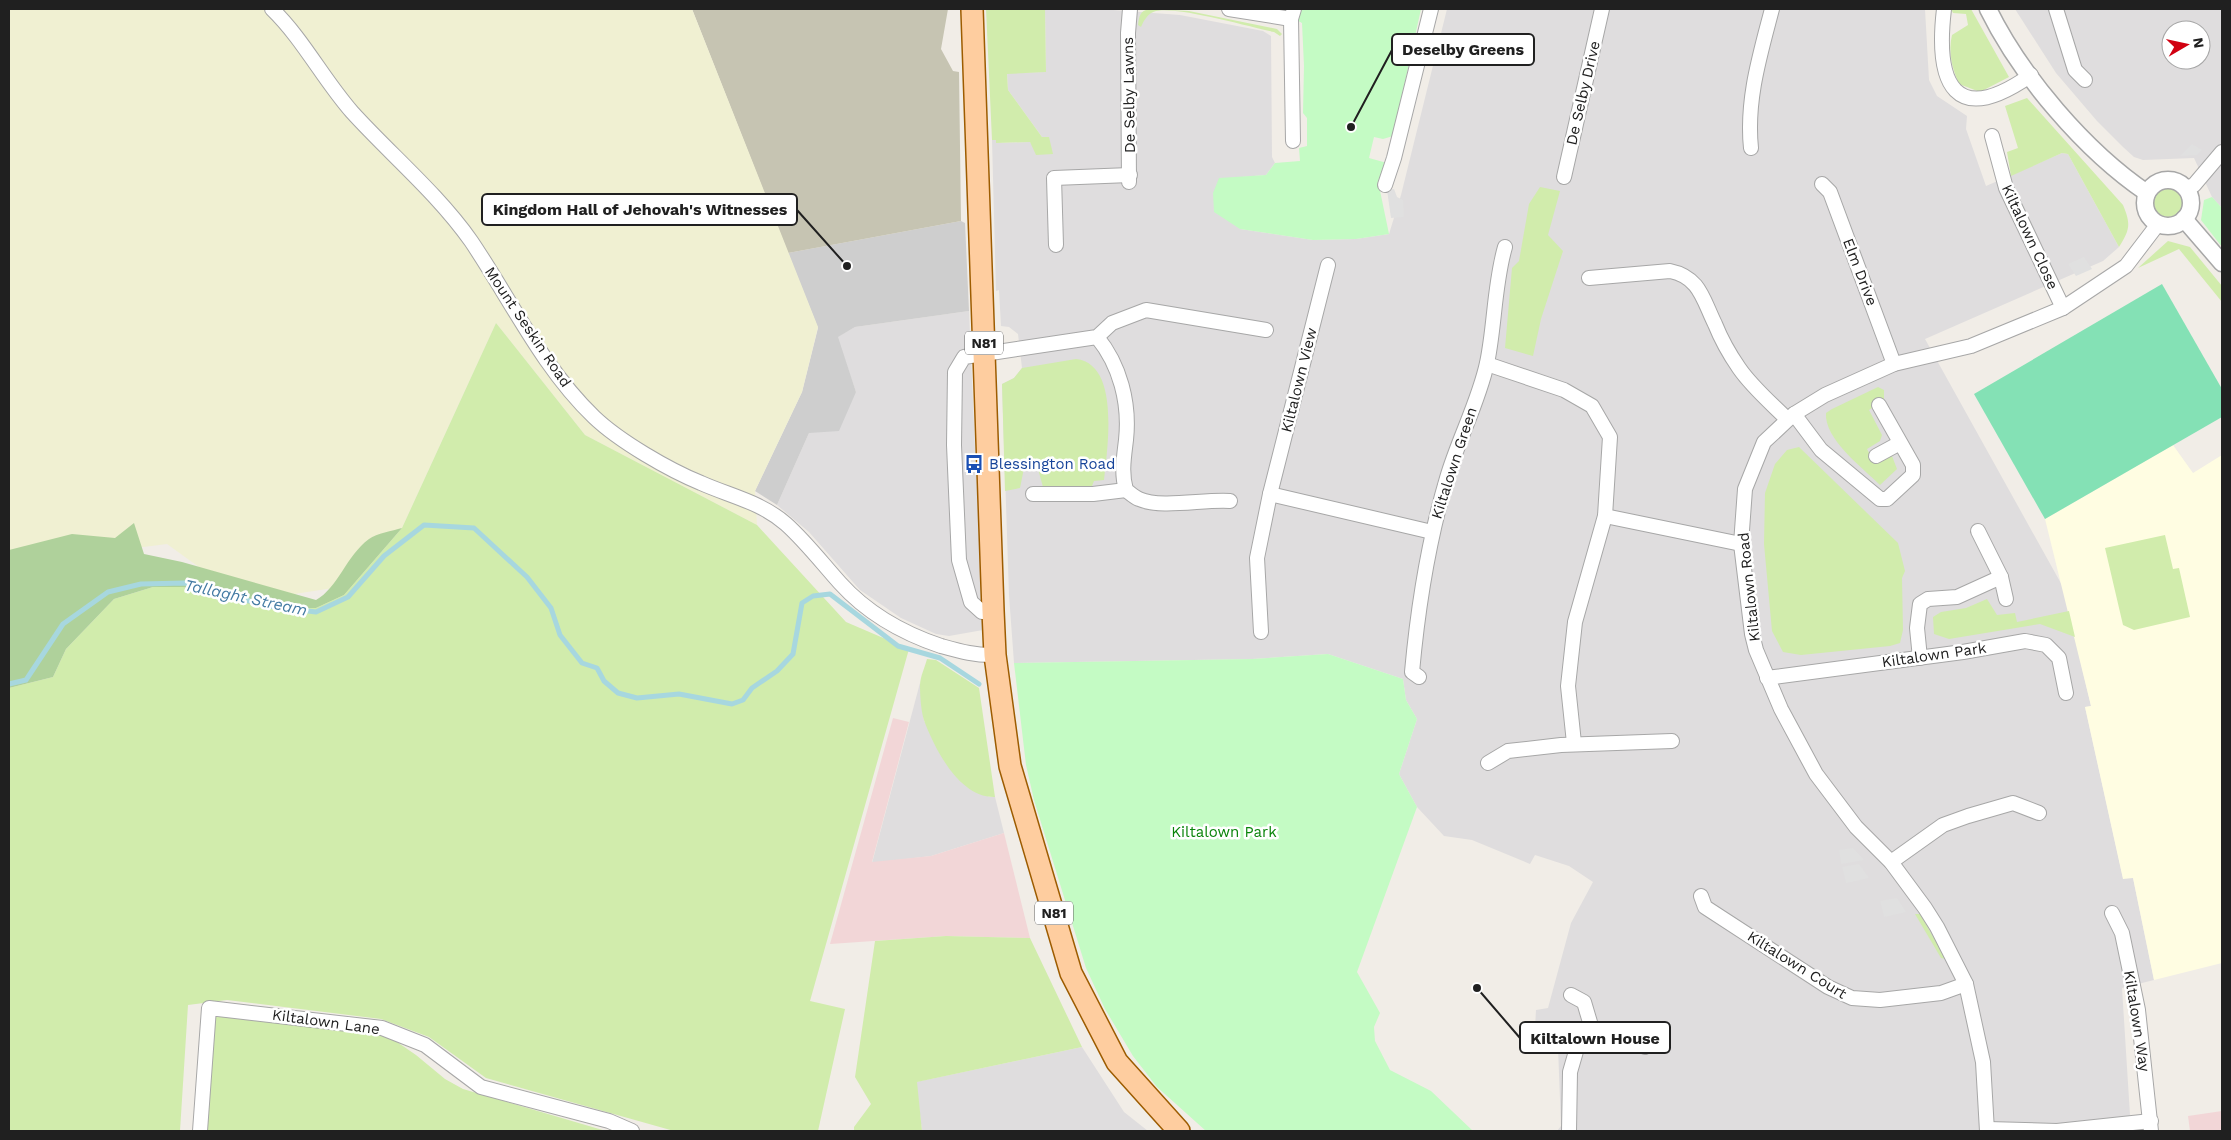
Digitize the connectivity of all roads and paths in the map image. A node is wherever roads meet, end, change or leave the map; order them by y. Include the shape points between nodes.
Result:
1 (272, 9) edge
2 (972, 9) edge
3 (1130, 9) edge
4 (1229, 9) edge
5 (1430, 9) edge
6 (1602, 9) edge
7 (1772, 9) edge
8 (1944, 9) edge
9 (2056, 9) edge
10 (1994, 11) edge
11 (1293, 14) edge
12 (2031, 75) junction
13 (2085, 80) dead end
14 (1992, 136) dead end
15 (1293, 141) dead end
16 (1750, 148) dead end
17 (2222, 152) edge
18 (1564, 177) dead end
19 (1822, 184) dead end
20 (1386, 186) dead end
21 (2186, 188) junction
22 (2147, 193) junction
23 (2184, 219) junction
24 (2158, 224) junction
25 (1056, 245) dead end
26 (1506, 247) dead end
27 (2222, 263) edge
28 (1328, 265) dead end
29 (1589, 278) dead end
30 (2063, 308) junction
31 (1266, 330) dead end
32 (1098, 337) junction
33 (985, 354) junction
34 (1487, 364) junction
35 (1894, 364) junction
36 (1879, 405) dead end
37 (1791, 417) junction
38 (1900, 443) junction
39 (1876, 456) dead end
40 (1126, 490) junction
41 (1033, 494) dead end
42 (1270, 494) junction
43 (1230, 501) dead end
44 (1605, 516) junction
45 (1978, 531) dead end
46 (1432, 532) junction
47 (1741, 544) junction
48 (2000, 577) junction
49 (2006, 599) dead end
50 (992, 611) junction
51 (1261, 632) dead end
52 (995, 655) junction
53 (1920, 658) junction
54 (1419, 677) dead end
55 (1768, 678) junction
56 (2066, 693) dead end
57 (1672, 741) dead end
58 (1574, 743) junction
59 (1488, 763) dead end
60 (2039, 813) dead end
61 (1891, 862) junction
62 (1701, 896) dead end
63 (2112, 913) dead end
64 (1966, 984) junction
65 (1571, 995) dead end
66 (1592, 1029) junction
67 (1645, 1047) dead end
68 (2151, 1126) edge
69 (1988, 1130) edge
70 (200, 1131) edge
71 (632, 1131) edge
72 (1178, 1131) edge
73 (1569, 1131) edge

1 - 52 street, Mount Seskin Road via 295,34 350,110 469,238 542,354 596,418 644,453 699,482 771,512 863,605 890,625 963,652
2 - 33 main road, N81
3 - 25 street, De Selby Lawns via 1129,179 1054,178
4 - 11 street
5 - 20 street
6 - 18 street, De Selby Drive
7 - 16 street via 1754,77
8 - 12 street via 1943,66 1953,88 1967,99 1983,99
9 - 13 street via 2075,70
10 - 12 street
11 - 15 street
12 - 22 street via 2094,151
14 - 30 street, Kiltalown Close via 2006,188
17 - 21 street via 2194,185
19 - 35 street, Elm Drive via 1830,192
21 - 22 street via 2174,180 2167,180 2154,184
21 - 23 street via 2190,207
22 - 24 street via 2148,215
23 - 24 street via 2172,225
23 - 27 street
24 - 30 street, Kiltalown Road via 2126,266
26 - 34 street, Kiltalown Green via 1497,281
28 - 42 street, Kiltalown View
29 - 37 street via 1670,271 1684,274 1705,299 1740,369
30 - 35 street, Kiltalown Road via 1971,346
31 - 32 street via 1146,310 1112,323
32 - 33 street
32 - 40 street via 1110,353 1121,382 1127,416 1123,474
33 - 50 main road, N81
33 - 50 street via 964,357 955,372 954,445 959,560 971,602 982,612
34 - 44 street via 1564,390 1592,406 1610,437
34 - 46 street, Kiltalown Green via 1447,477
35 - 37 street, Kiltalown Road via 1825,395
36 - 38 street
37 - 38 street via 1821,450 1880,499 1887,499 1913,475 1913,465
37 - 47 street, Kiltalown Road via 1764,442 1745,489
38 - 39 street
40 - 41 street via 1093,494
40 - 43 street via 1139,500 1164,503
42 - 46 street
42 - 51 street, Kiltalown View via 1257,558
44 - 47 street
44 - 58 street via 1575,622 1568,686
45 - 48 street
46 - 54 street, Kiltalown Green via 1418,606 1412,672
47 - 55 street, Kiltalown Road via 1752,634
48 - 49 street
48 - 53 street via 1957,597 1928,599 1920,604 1917,628
50 - 52 main road, N81
52 - 72 main road, N81 via 1010,766 1072,973 1118,1062
53 - 55 street, Kiltalown Park
53 - 56 street, Kiltalown Park via 2025,641 2046,645 2059,658
55 - 61 street, Kiltalown Road via 1816,774 1856,826
57 - 58 street
58 - 59 street via 1508,751
60 - 61 street via 2013,803 1973,814 1943,825
61 - 64 street, Kiltalown Road via 1937,927
62 - 64 street, Kiltalown Court via 1705,907 1828,987 1852,998 1880,1000 1941,993
63 - 68 street, Kiltalown Way via 2122,933 2138,1010
64 - 69 street, Kiltalown Road via 1983,1062
65 - 66 street via 1584,1002
66 - 67 street via 1642,1039
66 - 73 street via 1579,1041 1570,1072
68 - 69 street via 2057,1131
70 - 71 street, Kiltalown Lane via 209,1008 382,1028 425,1045 481,1087 609,1121

